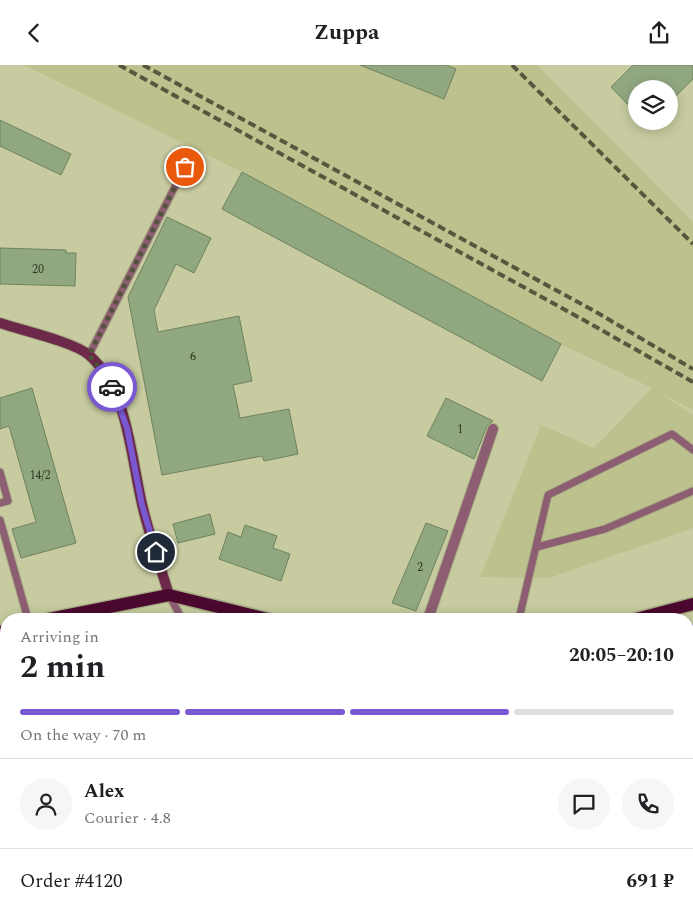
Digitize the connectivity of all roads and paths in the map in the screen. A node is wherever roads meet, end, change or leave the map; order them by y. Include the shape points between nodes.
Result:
1 (185, 167) dead end
2 (0, 323) edge
3 (89, 355) junction
4 (493, 429) dead end
5 (693, 451) edge
6 (0, 472) edge
7 (693, 491) edge
8 (0, 503) edge
9 (0, 520) edge
10 (537, 547) junction
11 (169, 595) junction
12 (693, 604) edge
13 (26, 613) edge
14 (79, 613) edge
15 (179, 613) edge
16 (243, 613) edge
17 (430, 613) edge
18 (520, 613) edge
19 (669, 613) edge

1 - 3 lane
2 - 3 main road via 58,341
3 - 11 main road via 109,380 127,428 142,505
4 - 17 street
5 - 10 lane via 672,434 548,495
6 - 8 lane via 8,501
7 - 10 lane via 605,529
9 - 13 lane
10 - 18 lane
11 - 14 main road
11 - 15 lane
11 - 16 main road
12 - 19 main road

